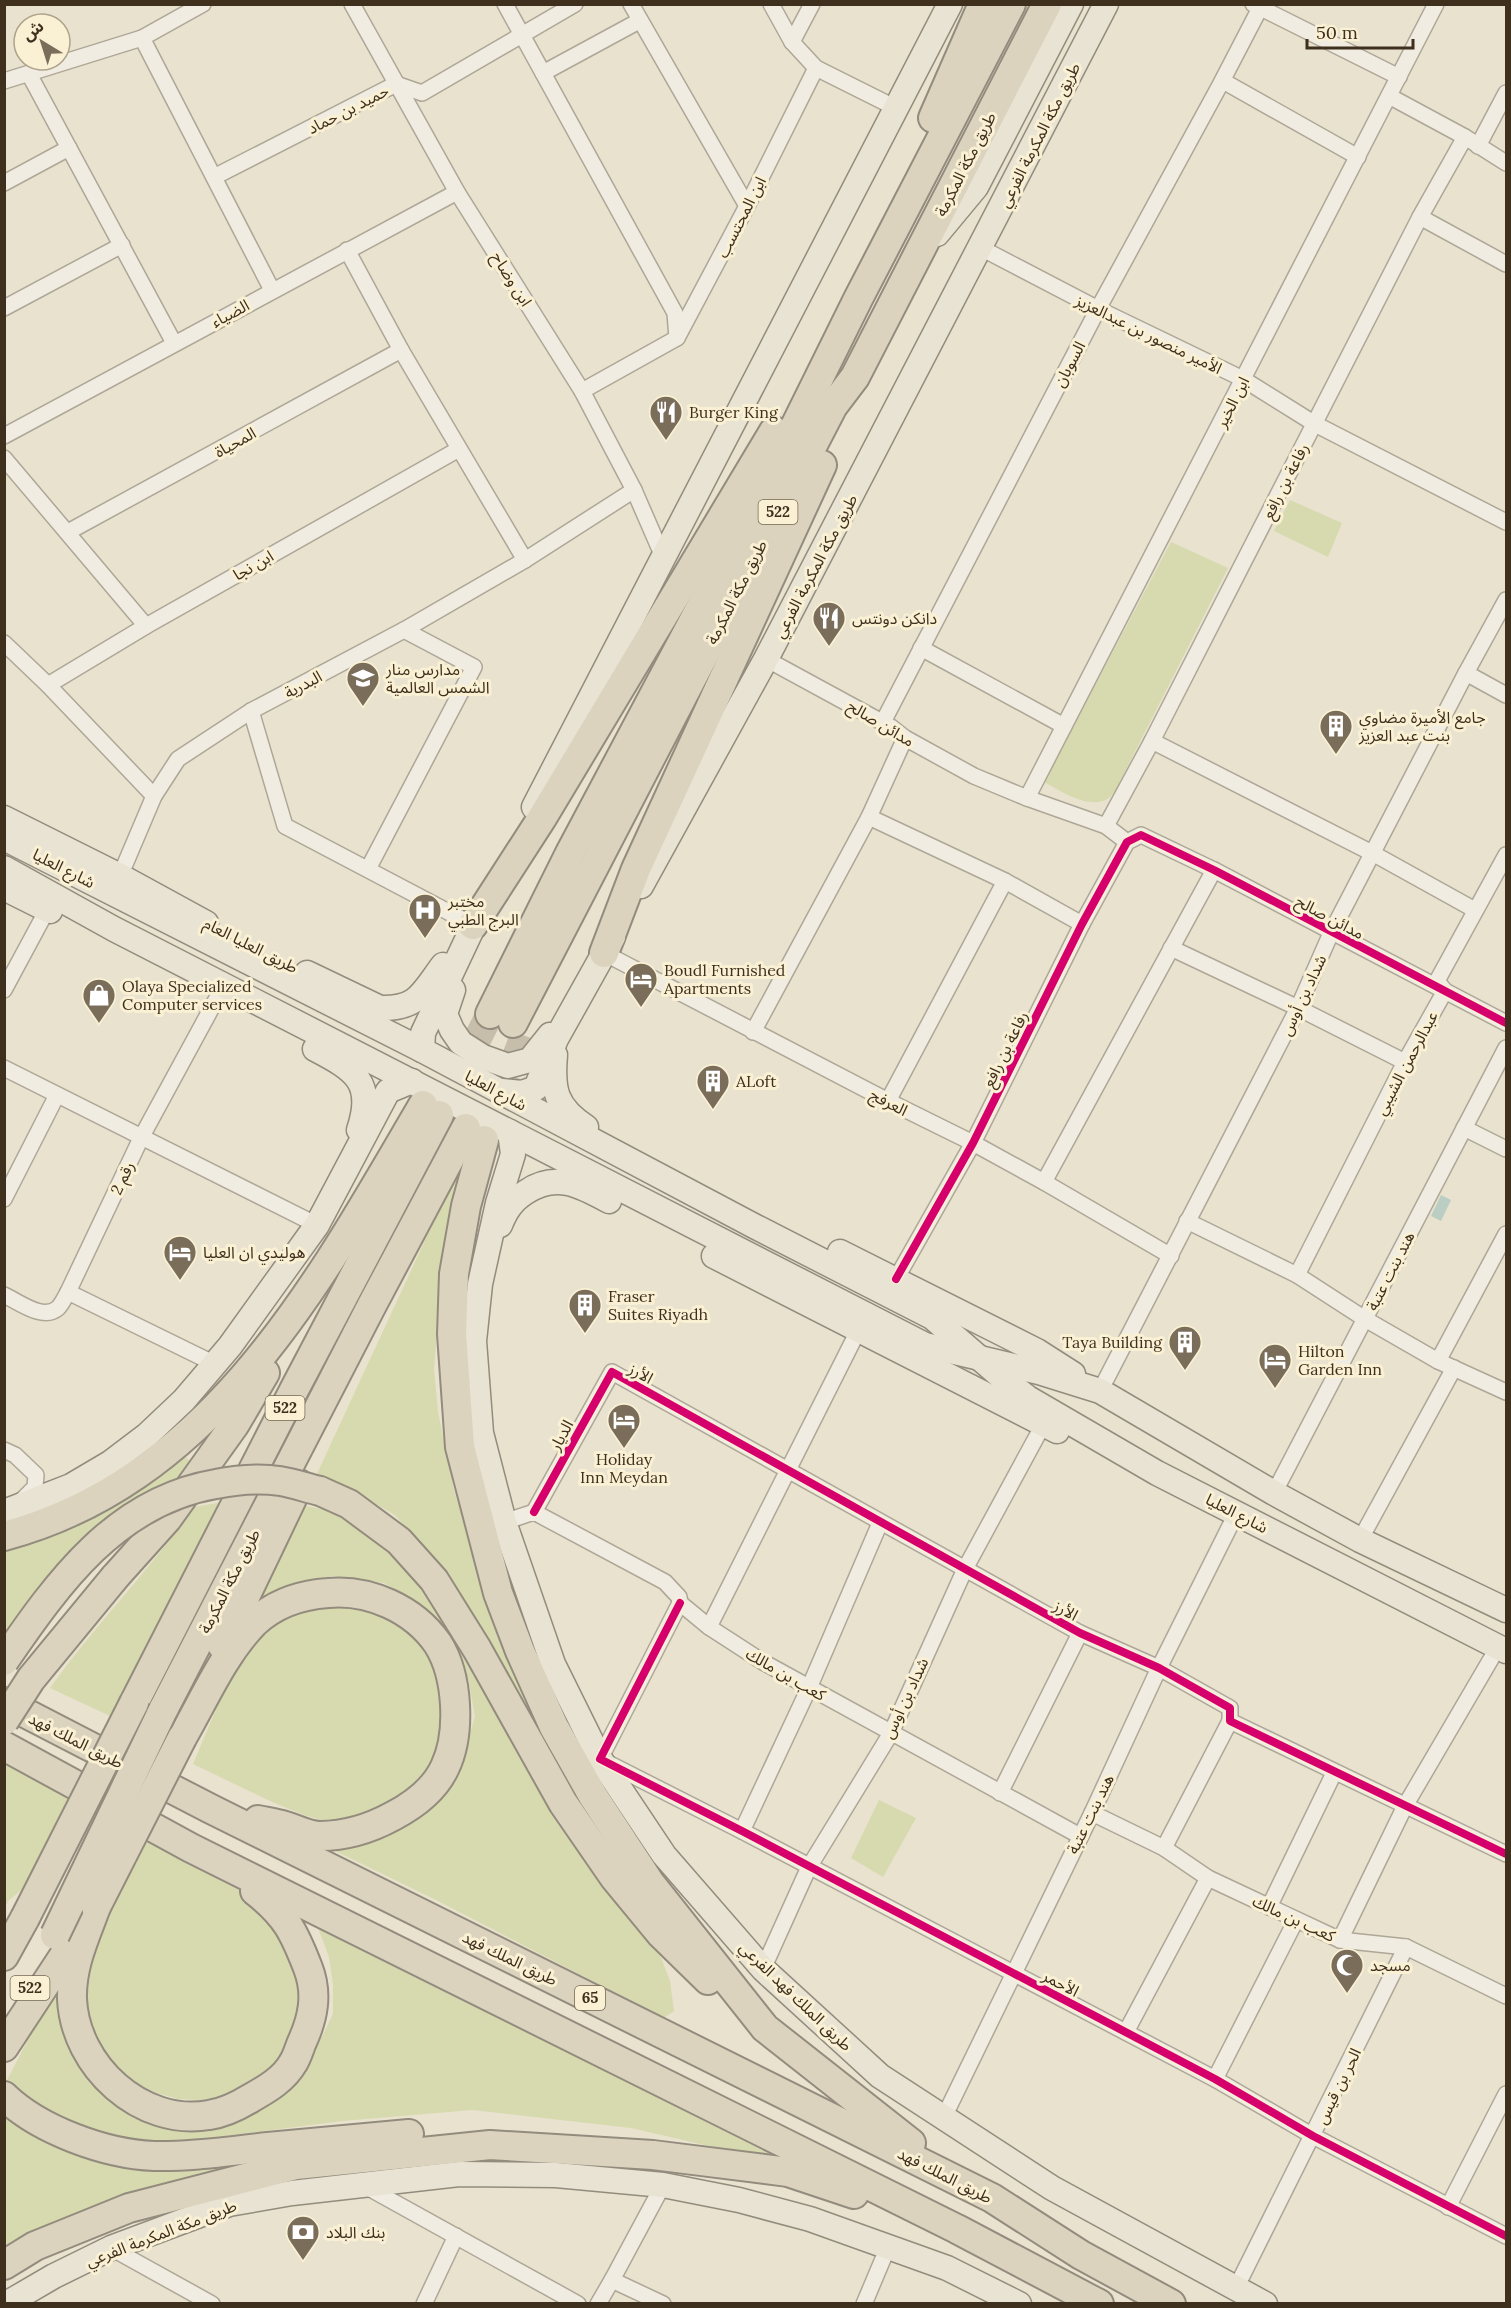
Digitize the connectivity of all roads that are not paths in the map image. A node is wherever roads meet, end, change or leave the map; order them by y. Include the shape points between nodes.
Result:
1 (203, 4) edge
2 (352, 4) edge
3 (505, 4) edge
4 (575, 4) edge
5 (631, 4) edge
6 (771, 4) edge
7 (812, 4) edge
8 (950, 4) edge
9 (983, 4) edge
10 (1011, 4) edge
11 (1047, 4) edge
12 (1071, 4) edge
13 (1106, 4) edge
14 (1436, 4) edge
15 (1257, 6) edge
16 (639, 21) junction
17 (522, 34) junction
18 (142, 38) junction
19 (792, 42) junction
20 (816, 68) junction
21 (543, 73) junction
22 (29, 74) junction
23 (1399, 77) junction
24 (4, 81) edge
25 (1223, 81) junction
26 (396, 84) junction
27 (1506, 93) edge
28 (1389, 96) junction
29 (896, 108) junction
30 (1465, 137) junction
31 (1478, 146) junction
32 (69, 148) junction
33 (1358, 157) junction
34 (1506, 163) edge
35 (214, 177) junction
36 (4, 183) edge
37 (458, 192) junction
38 (747, 206) junction
39 (1420, 216) junction
40 (122, 245) junction
41 (981, 248) junction
42 (347, 250) junction
43 (914, 261) junction
44 (1506, 264) edge
45 (272, 290) junction
46 (858, 299) junction
47 (4, 308) edge
48 (1098, 309) junction
49 (677, 338) junction
50 (174, 343) junction
51 (401, 350) junction
52 (855, 377) junction
53 (1243, 380) junction
54 (582, 391) junction
55 (1315, 424) junction
56 (4, 436) edge
57 (459, 449) junction
58 (4, 458) edge
59 (634, 490) junction
60 (1506, 522) edge
61 (68, 532) junction
62 (664, 559) junction
63 (525, 560) junction
64 (1506, 600) edge
65 (146, 626) junction
66 (404, 630) junction
67 (4, 643) edge
68 (921, 648) junction
69 (766, 659) junction
70 (1466, 673) junction
71 (48, 685) junction
72 (1506, 695) edge
73 (251, 711) junction
74 (883, 722) junction
75 (1064, 726) junction
76 (905, 738) junction
77 (1152, 741) junction
78 (154, 796) junction
79 (1027, 798) junction
80 (869, 817) junction
81 (4, 818) edge
82 (1106, 826) junction
83 (4, 838) edge
84 (1127, 842) junction
85 (1374, 854) junction
86 (1506, 855) edge
87 (581, 861) junction
88 (4, 868) edge
89 (368, 869) junction
90 (1214, 870) junction
91 (120, 876) junction
92 (1005, 882) junction
93 (4, 888) edge
94 (47, 910) junction
95 (1475, 910) junction
96 (1082, 924) junction
97 (473, 925) junction
98 (1331, 933) junction
99 (1171, 948) junction
100 (604, 953) junction
101 (4, 990) edge
102 (1445, 991) junction
103 (217, 998) junction
104 (1298, 1008) junction
105 (1506, 1023) edge
106 (753, 1032) junction
107 (556, 1039) junction
108 (1506, 1048) edge
109 (422, 1050) junction
110 (1405, 1062) junction
111 (4, 1068) edge
112 (496, 1090) junction
113 (57, 1095) junction
114 (425, 1100) junction
115 (888, 1101) junction
116 (1464, 1128) junction
117 (487, 1134) junction
118 (141, 1138) junction
119 (973, 1143) junction
120 (1506, 1149) edge
121 (341, 1181) junction
122 (1044, 1182) junction
123 (4, 1199) edge
124 (1187, 1221) junction
125 (317, 1225) junction
126 (347, 1234) junction
127 (1506, 1234) edge
128 (1171, 1256) junction
129 (1297, 1275) junction
130 (896, 1279) junction
131 (480, 1284) junction
132 (68, 1292) junction
133 (4, 1295) edge
134 (372, 1305) junction
135 (1365, 1319) junction
136 (858, 1331) junction
137 (979, 1357) junction
138 (1438, 1361) junction
139 (215, 1364) junction
140 (1454, 1368) junction
141 (612, 1372) joint
142 (1100, 1391) junction
143 (1506, 1392) edge
144 (1043, 1425) junction
145 (4, 1450) edge
146 (789, 1470) junction
147 (1157, 1473) junction
148 (1274, 1493) junction
149 (9, 1511) edge
150 (534, 1512) junction
151 (1236, 1512) junction
152 (504, 1522) junction
153 (880, 1523) junction
154 (4, 1536) edge
155 (1360, 1540) junction
156 (965, 1569) junction
157 (680, 1603) junction
158 (1506, 1610) edge
159 (709, 1627) junction
160 (1080, 1634) junction
161 (1502, 1649) edge
162 (4, 1661) edge
163 (1159, 1668) junction
164 (810, 1688) junction
165 (4, 1702) edge
166 (4, 1721) edge
167 (1230, 1721) junction
168 (891, 1733) junction
169 (182, 1738) junction
170 (4, 1746) edge
171 (600, 1760) junction
172 (1334, 1773) junction
173 (1000, 1793) junction
174 (1406, 1806) junction
175 (211, 1809) junction
176 (1092, 1813) junction
177 (742, 1831) junction
178 (1080, 1836) junction
179 (191, 1848) junction
180 (1164, 1848) junction
181 (1506, 1854) edge
182 (809, 1867) junction
183 (1208, 1878) junction
184 (96, 1907) junction
185 (1269, 1907) junction
186 (1296, 1920) junction
187 (1340, 1940) junction
188 (1406, 1947) junction
189 (4, 1956) edge
190 (763, 1969) junction
191 (1013, 1973) junction
192 (1506, 1996) edge
193 (765, 2028) junction
194 (1126, 2032) junction
195 (4, 2040) edge
196 (4, 2047) edge
197 (1215, 2079) junction
198 (1506, 2094) edge
199 (4, 2096) edge
200 (944, 2117) junction
201 (1313, 2136) junction
202 (770, 2169) junction
203 (361, 2184) junction
204 (663, 2185) junction
205 (992, 2198) junction
206 (1448, 2206) junction
207 (957, 2229) junction
208 (456, 2236) junction
209 (1506, 2236) edge
210 (888, 2247) junction
211 (111, 2248) junction
212 (4, 2265) edge
213 (612, 2280) junction
214 (1236, 2289) junction
215 (6, 2304) edge
216 (212, 2304) edge
217 (424, 2304) edge
218 (578, 2304) edge
219 (597, 2304) edge
220 (663, 2304) edge
221 (864, 2304) edge
222 (1019, 2304) edge
223 (1099, 2304) edge
224 (1171, 2304) edge
225 (1265, 2304) edge

1 - 18 street
2 - 26 street, ابن وضاح
3 - 17 street
4 - 17 street, حميد بن حماد
5 - 16 street
6 - 19 street
7 - 19 street
8 - 29 main road
9 - 46 highway
10 - 46 highway, طريق مكة المكرمة / 522
11 - 43 highway, طريق مكة المكرمة / 522
12 - 43 main road via 976,186
13 - 41 main road, طريق مكة المكرمة الفرعي
14 - 23 street, ابن الخير
15 - 23 street
15 - 25 street, السوبان
16 - 21 street
16 - 38 street
17 - 21 street
17 - 26 street, حميد بن حماد via 422,93
18 - 22 street
18 - 35 street
19 - 20 street
20 - 29 street
20 - 38 street, ابن المحتسب
21 - 49 street via 675,313
22 - 24 street
22 - 32 street
23 - 28 street, ابن الخير
25 - 33 street
25 - 48 street, السوبان
26 - 35 street, حميد بن حماد
26 - 37 street, ابن وضاح
27 - 31 street
28 - 30 street
28 - 33 street, ابن الخير
29 - 62 main road
30 - 31 street
30 - 39 street, رفاعة بن رافع
31 - 34 street
32 - 36 street
32 - 40 street
33 - 53 street, ابن الخير
35 - 45 street
37 - 42 street, الضياء
37 - 54 street, ابن وضاح
38 - 49 street, ابن المحتسب
39 - 44 street
39 - 55 street, رفاعة بن رافع
40 - 47 street
40 - 50 street
41 - 48 street, الأمير منصور بن عبدالعزيز
41 - 69 main road, طريق مكة المكرمة الفرعي
42 - 45 street, الضياء
42 - 51 street
43 - 52 highway, طريق مكة المكرمة / 522
45 - 50 street, الضياء
46 - 87 highway, طريق مكة المكرمة / 522
46 - 97 highway
48 - 53 street, الأمير منصور بن عبدالعزيز
48 - 68 street, السوبان
49 - 54 street
50 - 56 street, الضياء
51 - 57 street
51 - 61 street, المحياة
52 - 87 highway, طريق مكة المكرمة / 522 via 833,406
52 - 100 highway via 843,418 816,481 636,869
53 - 55 street, الأمير منصور بن عبدالعزيز
53 - 75 street, ابن الخير
54 - 59 street, ابن وضاح
55 - 60 street, الأمير منصور بن عبدالعزيز
55 - 77 street, رفاعة بن رافع
57 - 63 street
57 - 65 street, ابن نجا
58 - 61 street
59 - 62 street, ابن وضاح
59 - 63 street, البدرية
61 - 65 street
62 - 97 main road
63 - 66 street, البدرية
64 - 70 street, شداد بن أوس
65 - 71 street, ابن نجا
66 - 73 street, البدرية
66 - 89 street via 474,667
67 - 71 street
68 - 74 street, السوبان
68 - 75 street
69 - 74 street, مدائن صالح
69 - 100 main road, طريق مكة المكرمة الفرعي
70 - 72 street
70 - 85 street, شداد بن أوس
71 - 78 street
73 - 78 street, البدرية via 178,759
73 - 89 street via 285,826
74 - 76 street, مدائن صالح
75 - 79 street, ابن الخير
76 - 79 street, مدائن صالح via 974,776
76 - 80 street
77 - 82 street, رفاعة بن رافع
77 - 85 street
78 - 91 street, البدرية
79 - 82 street, مدائن صالح
80 - 92 street
80 - 106 street
81 - 91 main road, طريق العليا العام
82 - 84 street, مدائن صالح
83 - 109 main road, شارع العليا
84 - 90 street, مدائن صالح via 1141,835
84 - 96 street, رفاعة بن رافع
85 - 95 street
85 - 98 street, شداد بن أوس
86 - 95 street, عبدالرحمن الشيبي
87 - 87 highway, طريق مكة المكرمة / 522 via 502,1019
88 - 114 main road, شارع العليا
89 - 97 street
90 - 98 street, مدائن صالح
90 - 99 street
91 - 97 main road, طريق العليا العام via 250,946 380,1008 416,1001
92 - 96 street
92 - 115 street
93 - 94 main road
94 - 101 street
94 - 103 main road
95 - 102 street, عبدالرحمن الشيبي via 1437,981
96 - 119 street, رفاعة بن رافع
97 - 100 main road via 445,1014 460,1043 508,1066 530,1060
97 - 109 main road via 423,1033
98 - 102 street, مدائن صالح
98 - 104 street, شداد بن أوس
99 - 104 street
99 - 122 street
100 - 106 street, العرفج
100 - 107 main road, طريق مكة المكرمة الفرعي
102 - 105 street, مدائن صالح
102 - 110 street, عبدالرحمن الشيبي
103 - 118 street, رقم 2
103 - 121 main road via 342,1063 358,1077 366,1109
104 - 110 street
104 - 124 street, شداد بن أوس
106 - 115 street, العرفج
107 - 112 main road, طريق مكة المكرمة الفرعي via 536,1088 522,1093
107 - 130 main road via 552,1083 574,1120
108 - 116 street, هند بنت عتبة
109 - 112 main road, شارع العليا
110 - 129 street, عبدالرحمن الشيبي
111 - 113 street
112 - 137 main road, شارع العليا via 932,1317
113 - 118 street
113 - 123 street
114 - 117 main road, شارع العليا
114 - 121 main road via 388,1091
114 - 126 highway
114 - 189 highway, طريق مكة المكرمة / 522, bridge via 289,1401
115 - 119 street, العرفج
116 - 120 street
116 - 135 street, هند بنت عتبة
117 - 131 main road via 513,1155
117 - 134 highway, طريق مكة المكرمة / 522
117 - 137 main road, شارع العليا via 925,1345
117 - 193 highway via 466,1206 454,1274 452,1334 460,1447 498,1593 554,1727 593,1797 650,1883
118 - 125 street
118 - 132 street, رقم 2
119 - 122 street, العرفج
119 - 130 street, رفاعة بن رافع
121 - 125 main road
122 - 128 street, العرفج
124 - 128 street, شداد بن أوس
124 - 129 street
125 - 139 main road
126 - 154 highway via 271,1344 232,1391 188,1434 142,1473 106,1496 69,1515
126 - 166 highway, bridge via 235,1424 167,1519 31,1678
127 - 138 street
128 - 142 street, شداد بن أوس
129 - 135 street
130 - 142 main road via 1037,1351
131 - 136 main road via 508,1207 543,1182 564,1181 590,1190
131 - 152 main road via 474,1341 481,1433
132 - 133 street, رقم 2 via 58,1308 48,1313
132 - 139 street
134 - 169 highway via 287,1511
134 - 195 highway, طريق مكة المكرمة / 522, bridge via 163,1710
135 - 138 street
135 - 148 street, هند بنت عتبة
136 - 144 main road
136 - 146 street
137 - 142 main road, شارع العليا
137 - 147 main road, شارع العليا via 1028,1398
138 - 140 street
139 - 149 main road via 147,1435 110,1463 71,1486
140 - 143 street
140 - 155 street
141 - 146 street, الأرز
141 - 150 street, الديار
142 - 148 main road, شارع العليا
144 - 147 main road
144 - 156 street, شداد بن أوس
145 - 149 street via 36,1475 35,1487
146 - 153 street, الأرز
146 - 159 street
147 - 151 main road, شارع العليا
148 - 155 main road, شارع العليا
150 - 152 street
150 - 157 street, كعب بن مالك via 665,1582
151 - 161 main road, شارع العليا
151 - 163 street, هند بنت عتبة
152 - 171 main road, طريق الملك فهد الفرعي via 553,1664
153 - 156 street, الأرز
153 - 164 street
155 - 158 main road, شارع العليا
156 - 160 street, الأرز
156 - 168 street, شداد بن أوس
157 - 159 street, كعب بن مالك
157 - 171 street
159 - 164 street, كعب بن مالك
160 - 163 street, الأرز
160 - 173 street
161 - 174 street
162 - 193 highway, bridge via 73,1570 99,1542 142,1510 192,1488 232,1481 280,1481 320,1491 349,1504 399,1541 434,1580 563,1803 614,1877 661,1934
163 - 167 street, الأرز via 1230,1708
163 - 176 street, هند بنت عتبة
164 - 168 street, كعب بن مالك
164 - 177 street
165 - 175 highway, طريق الملك فهد / 65
167 - 172 street, الأرز
167 - 180 street
168 - 173 street, كعب بن مالك
168 - 182 street, شداد بن أوس
169 - 175 highway via 232,1650 255,1622 297,1596 341,1592 387,1602 430,1635 449,1670 455,1725 446,1765 429,1789 400,1812 367,1828 316,1836
169 - 184 highway, bridge
170 - 179 highway
171 - 177 street, الأحمر
171 - 190 main road, طريق الملك فهد الفرعي via 663,1855
172 - 174 street, الأرز
172 - 185 street
173 - 178 street, كعب بن مالك
174 - 181 street, الأرز
174 - 187 street
175 - 205 highway, طريق الملك فهد / 65
176 - 178 street, هند بنت عتبة
176 - 180 street, كعب بن مالك
177 - 182 street, الأحمر
178 - 191 street, هند بنت عتبة
179 - 184 highway via 244,1881 275,1907 297,1936 310,1973 314,2007 307,2032 292,2065 266,2090 234,2109 185,2116 149,2107 108,2079 83,2043 72,2001 75,1964
179 - 207 highway
180 - 183 street, كعب بن مالك
182 - 190 street, شداد بن أوس
182 - 191 street, الأحمر
183 - 185 street, كعب بن مالك
183 - 194 street
184 - 196 highway
185 - 186 street, كعب بن مالك
186 - 187 street, كعب بن مالك
186 - 197 street
187 - 188 street, كعب بن مالك
188 - 192 street, كعب بن مالك
188 - 201 street, الحر بن قيس
190 - 200 main road, طريق الملك فهد الفرعي via 880,2076
191 - 194 street, الأحمر
191 - 200 street, هند بنت عتبة
193 - 205 highway via 895,2132
194 - 197 street, الأحمر
197 - 201 street, الأحمر
198 - 206 street
199 - 202 highway via 50,2128 117,2150 152,2156 201,2155 492,2126 617,2138
200 - 214 main road, طريق الملك فهد الفرعي via 1052,2188
201 - 206 street, الأحمر
201 - 214 street, الحر بن قيس
202 - 207 highway
202 - 212 highway via 490,2145 296,2165 129,2208 35,2246
203 - 204 main road via 459,2174 556,2175
203 - 208 street
203 - 211 main road, طريق مكة المكرمة الفرعي via 229,2204
204 - 210 main road via 810,2219
204 - 213 street
205 - 224 highway, طريق الملك فهد / 65 via 1081,2255
206 - 209 street, الأحمر
207 - 223 highway
208 - 217 street
208 - 218 street
210 - 221 street
210 - 222 main road via 947,2268
211 - 215 main road, طريق مكة المكرمة الفرعي
211 - 216 street
213 - 219 street
213 - 220 street
214 - 225 main road, طريق الملك فهد الفرعي

